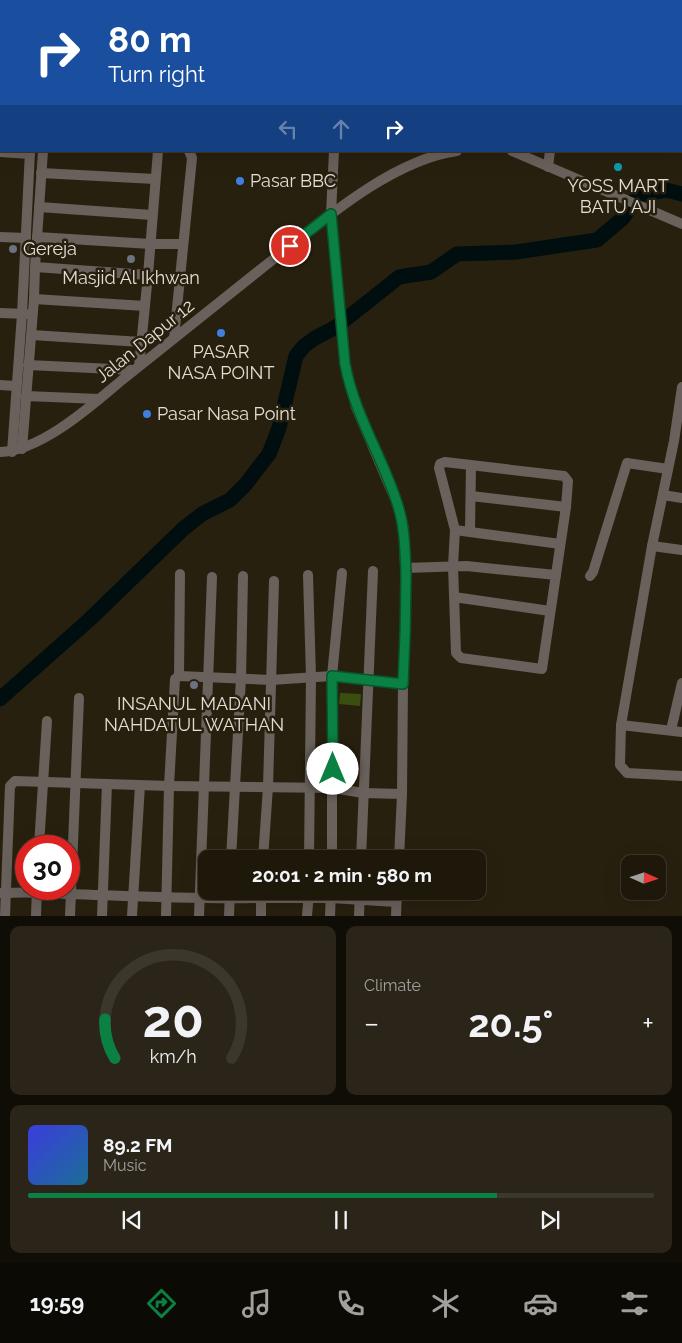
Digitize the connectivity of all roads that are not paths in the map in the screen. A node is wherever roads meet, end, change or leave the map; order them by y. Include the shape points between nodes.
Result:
1 (0, 152) edge
2 (43, 152) edge
3 (158, 152) edge
4 (189, 152) edge
5 (334, 152) edge
6 (451, 152) edge
7 (514, 152) edge
8 (550, 152) edge
9 (30, 153) edge
10 (548, 167) junction
11 (41, 173) junction
12 (155, 179) junction
13 (39, 207) junction
14 (331, 214) junction
15 (152, 215) junction
16 (682, 224) edge
17 (0, 237) edge
18 (37, 237) junction
19 (26, 238) junction
20 (151, 244) junction
21 (183, 244) junction
22 (35, 268) junction
23 (148, 275) junction
24 (34, 299) junction
25 (145, 306) junction
26 (0, 313) edge
27 (22, 314) junction
28 (33, 314) junction
29 (32, 335) junction
30 (174, 338) junction
31 (141, 342) junction
32 (28, 365) junction
33 (137, 368) junction
34 (0, 385) edge
35 (16, 386) junction
36 (682, 388) edge
37 (26, 396) junction
38 (99, 399) junction
39 (678, 441) edge
40 (17, 450) junction
41 (0, 452) edge
42 (471, 466) junction
43 (668, 469) junction
44 (663, 495) junction
45 (471, 496) junction
46 (682, 498) edge
47 (566, 507) junction
48 (455, 530) junction
49 (470, 531) junction
50 (560, 544) junction
51 (652, 546) junction
52 (682, 550) edge
53 (453, 566) junction
54 (406, 568) junction
55 (373, 571) dead end
56 (342, 573) dead end
57 (180, 574) dead end
58 (308, 575) dead end
59 (556, 575) junction
60 (243, 576) dead end
61 (590, 576) dead end
62 (212, 577) dead end
63 (274, 581) dead end
64 (454, 598) junction
65 (550, 611) junction
66 (178, 676) junction
67 (209, 676) junction
68 (332, 676) junction
69 (311, 677) junction
70 (241, 678) junction
71 (368, 679) junction
72 (271, 680) junction
73 (682, 683) edge
74 (403, 684) junction
75 (79, 698) dead end
76 (47, 721) dead end
77 (621, 725) junction
78 (677, 731) edge
79 (682, 776) edge
80 (42, 782) junction
81 (75, 783) junction
82 (107, 784) junction
83 (140, 785) junction
84 (169, 786) junction
85 (204, 786) junction
86 (235, 786) junction
87 (268, 787) junction
88 (311, 787) junction
89 (333, 788) junction
90 (362, 793) junction
91 (402, 794) junction
92 (40, 835) edge
93 (73, 835) edge
94 (202, 850) edge
95 (231, 850) edge
96 (264, 850) edge
97 (309, 850) edge
98 (332, 850) edge
99 (361, 850) edge
100 (399, 850) edge
101 (3, 893) edge
102 (80, 895) edge
103 (103, 896) junction
104 (166, 896) junction
105 (133, 897) junction
106 (198, 899) edge
107 (37, 900) edge
108 (71, 900) edge
109 (200, 900) edge
110 (229, 900) edge
111 (261, 900) edge
112 (309, 900) edge
113 (331, 900) edge
114 (360, 900) edge
115 (397, 900) edge
116 (5, 916) edge
117 (36, 916) edge
118 (70, 916) edge
119 (102, 916) edge
120 (132, 916) edge
121 (166, 916) edge
122 (199, 916) edge
123 (229, 916) edge
124 (261, 916) edge
125 (307, 916) edge
126 (330, 916) edge
127 (359, 916) edge
128 (396, 916) edge

1 - 9 street
2 - 11 street
3 - 12 street
4 - 21 street via 192,158
5 - 14 street
6 - 14 street, Jalan Dapur 12 via 418,161
7 - 10 street
8 - 10 street
9 - 19 street
10 - 16 street
11 - 12 street
11 - 13 street
12 - 15 street
13 - 15 street
13 - 18 street
14 - 30 street, Jalan Dapur 12
14 - 54 street via 345,364 356,407 398,506 404,529
15 - 20 street
17 - 19 street
18 - 20 street
18 - 22 street
19 - 27 street
20 - 21 street
20 - 23 street
21 - 30 street
22 - 23 street
22 - 24 street
23 - 25 street
24 - 25 street
24 - 28 street
25 - 31 street
26 - 27 street
27 - 28 street
27 - 35 street
28 - 29 street
29 - 31 street
29 - 32 street
30 - 33 street, Jalan Dapur 12
31 - 33 street
32 - 33 street
32 - 37 street
33 - 38 street, Jalan Dapur 12
34 - 35 street
35 - 40 street
36 - 39 street
37 - 38 street
37 - 40 street
38 - 40 street, Jalan Dapur 12 via 52,433
39 - 43 street
40 - 41 street, Jalan Dapur 12
42 - 45 street
42 - 47 street via 564,476 569,484
42 - 48 street via 441,462 439,466
43 - 44 street
43 - 61 street via 627,463
44 - 46 street
44 - 51 street
45 - 47 street
45 - 49 street
47 - 50 street
48 - 49 street
48 - 53 street
49 - 50 street
50 - 59 street
51 - 52 street
51 - 77 street
53 - 54 street
53 - 59 street
53 - 64 street
54 - 74 street
55 - 71 street
56 - 68 street
57 - 66 street
58 - 69 street
59 - 65 street
60 - 70 street
62 - 67 street
63 - 72 street
64 - 65 street
64 - 65 street via 455,650 458,656 539,670 543,667
66 - 67 street
66 - 84 street via 175,679
67 - 70 street
67 - 85 street
68 - 69 street
68 - 71 street
68 - 89 street
69 - 72 street
69 - 88 street
70 - 72 street
70 - 86 street
71 - 74 street
71 - 90 street
72 - 87 street
73 - 78 street
74 - 91 street
75 - 81 street
76 - 80 street
77 - 78 street
77 - 79 street via 620,766 624,771
80 - 81 street
80 - 92 street
80 - 101 street via 18,780 10,786
81 - 82 street
81 - 93 street
82 - 83 street
82 - 103 street
83 - 84 street
83 - 105 street
84 - 85 street
84 - 104 street
85 - 86 street
85 - 94 street
86 - 87 street
86 - 95 street
87 - 88 street
87 - 96 street
88 - 89 street
88 - 97 street
89 - 90 street
89 - 98 street
90 - 91 street
90 - 99 street
91 - 100 street
101 - 116 street
102 - 103 street
103 - 105 street
103 - 119 street
104 - 105 street
104 - 106 street
104 - 121 street
105 - 120 street
107 - 117 street
108 - 118 street
109 - 122 street
110 - 123 street
111 - 124 street
112 - 125 street
113 - 126 street
114 - 127 street
115 - 128 street

